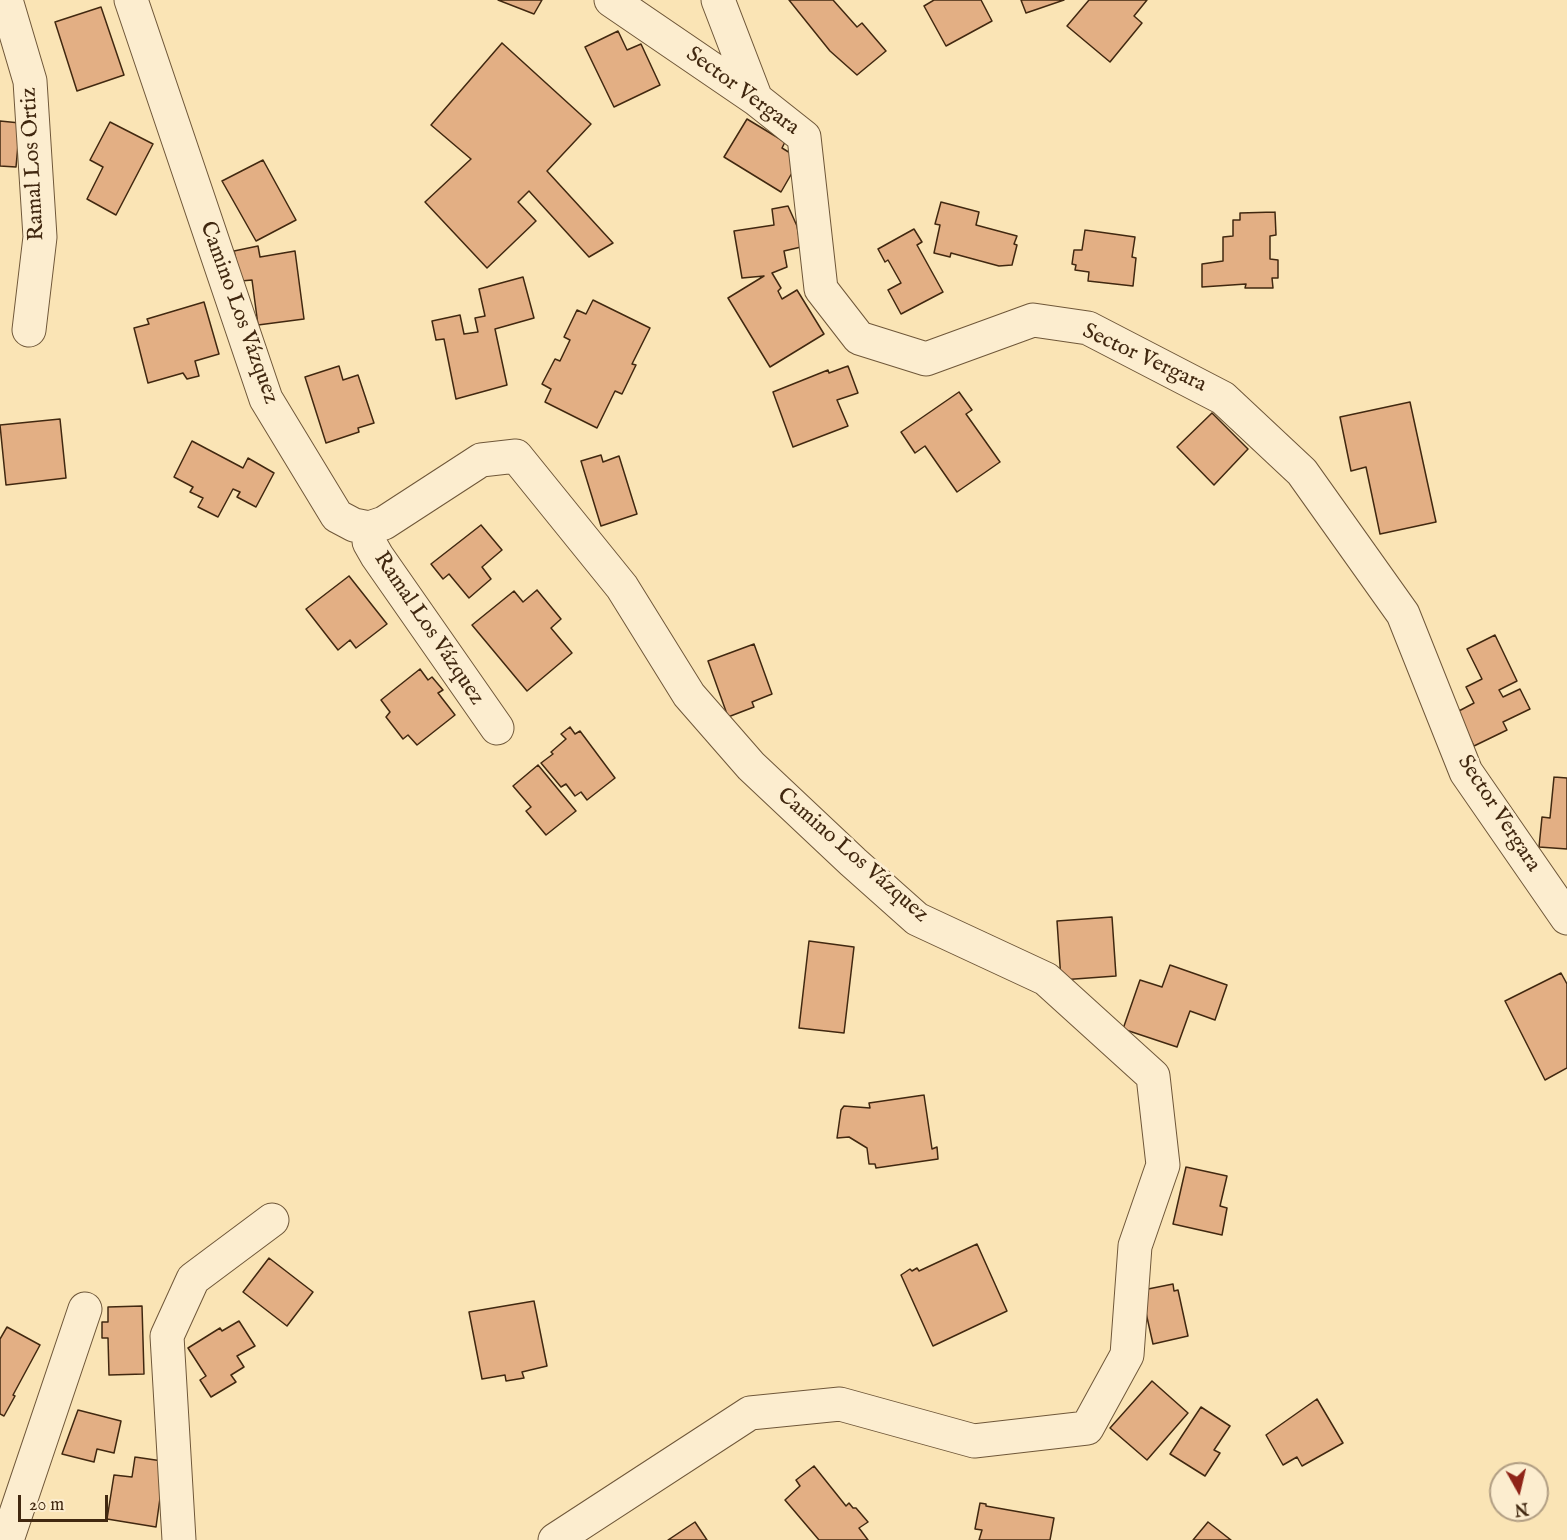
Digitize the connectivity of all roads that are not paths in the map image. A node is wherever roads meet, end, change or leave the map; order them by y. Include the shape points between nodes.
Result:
1 (6, 0) edge
2 (130, 0) edge
3 (611, 0) edge
4 (718, 0) edge
5 (756, 99) junction
6 (30, 330) dead end
7 (369, 528) junction
8 (496, 728) dead end
9 (1567, 918) edge
10 (272, 1220) dead end
11 (85, 1309) dead end
12 (7, 1540) edge
13 (179, 1540) edge
14 (555, 1540) edge

1 - 6 street, Ramal Los Ortiz via 30,81 40,237
2 - 7 street, Camino Los Vázquez via 266,399 338,516
3 - 5 street, Sector Vergara
4 - 5 street
5 - 9 street, Sector Vergara via 804,137 821,289 859,338 926,359 1033,320 1088,328 1223,398 1302,472 1403,614 1466,772
7 - 8 street, Ramal Los Vázquez via 369,542 377,555
7 - 14 street, Camino Los Vázquez via 384,524 481,460 516,456 622,587 688,695 751,766 917,919 1046,979 1153,1076 1163,1165 1135,1246 1127,1355 1087,1428 974,1441 840,1404 750,1413
10 - 13 street via 193,1280 167,1336
11 - 12 street

